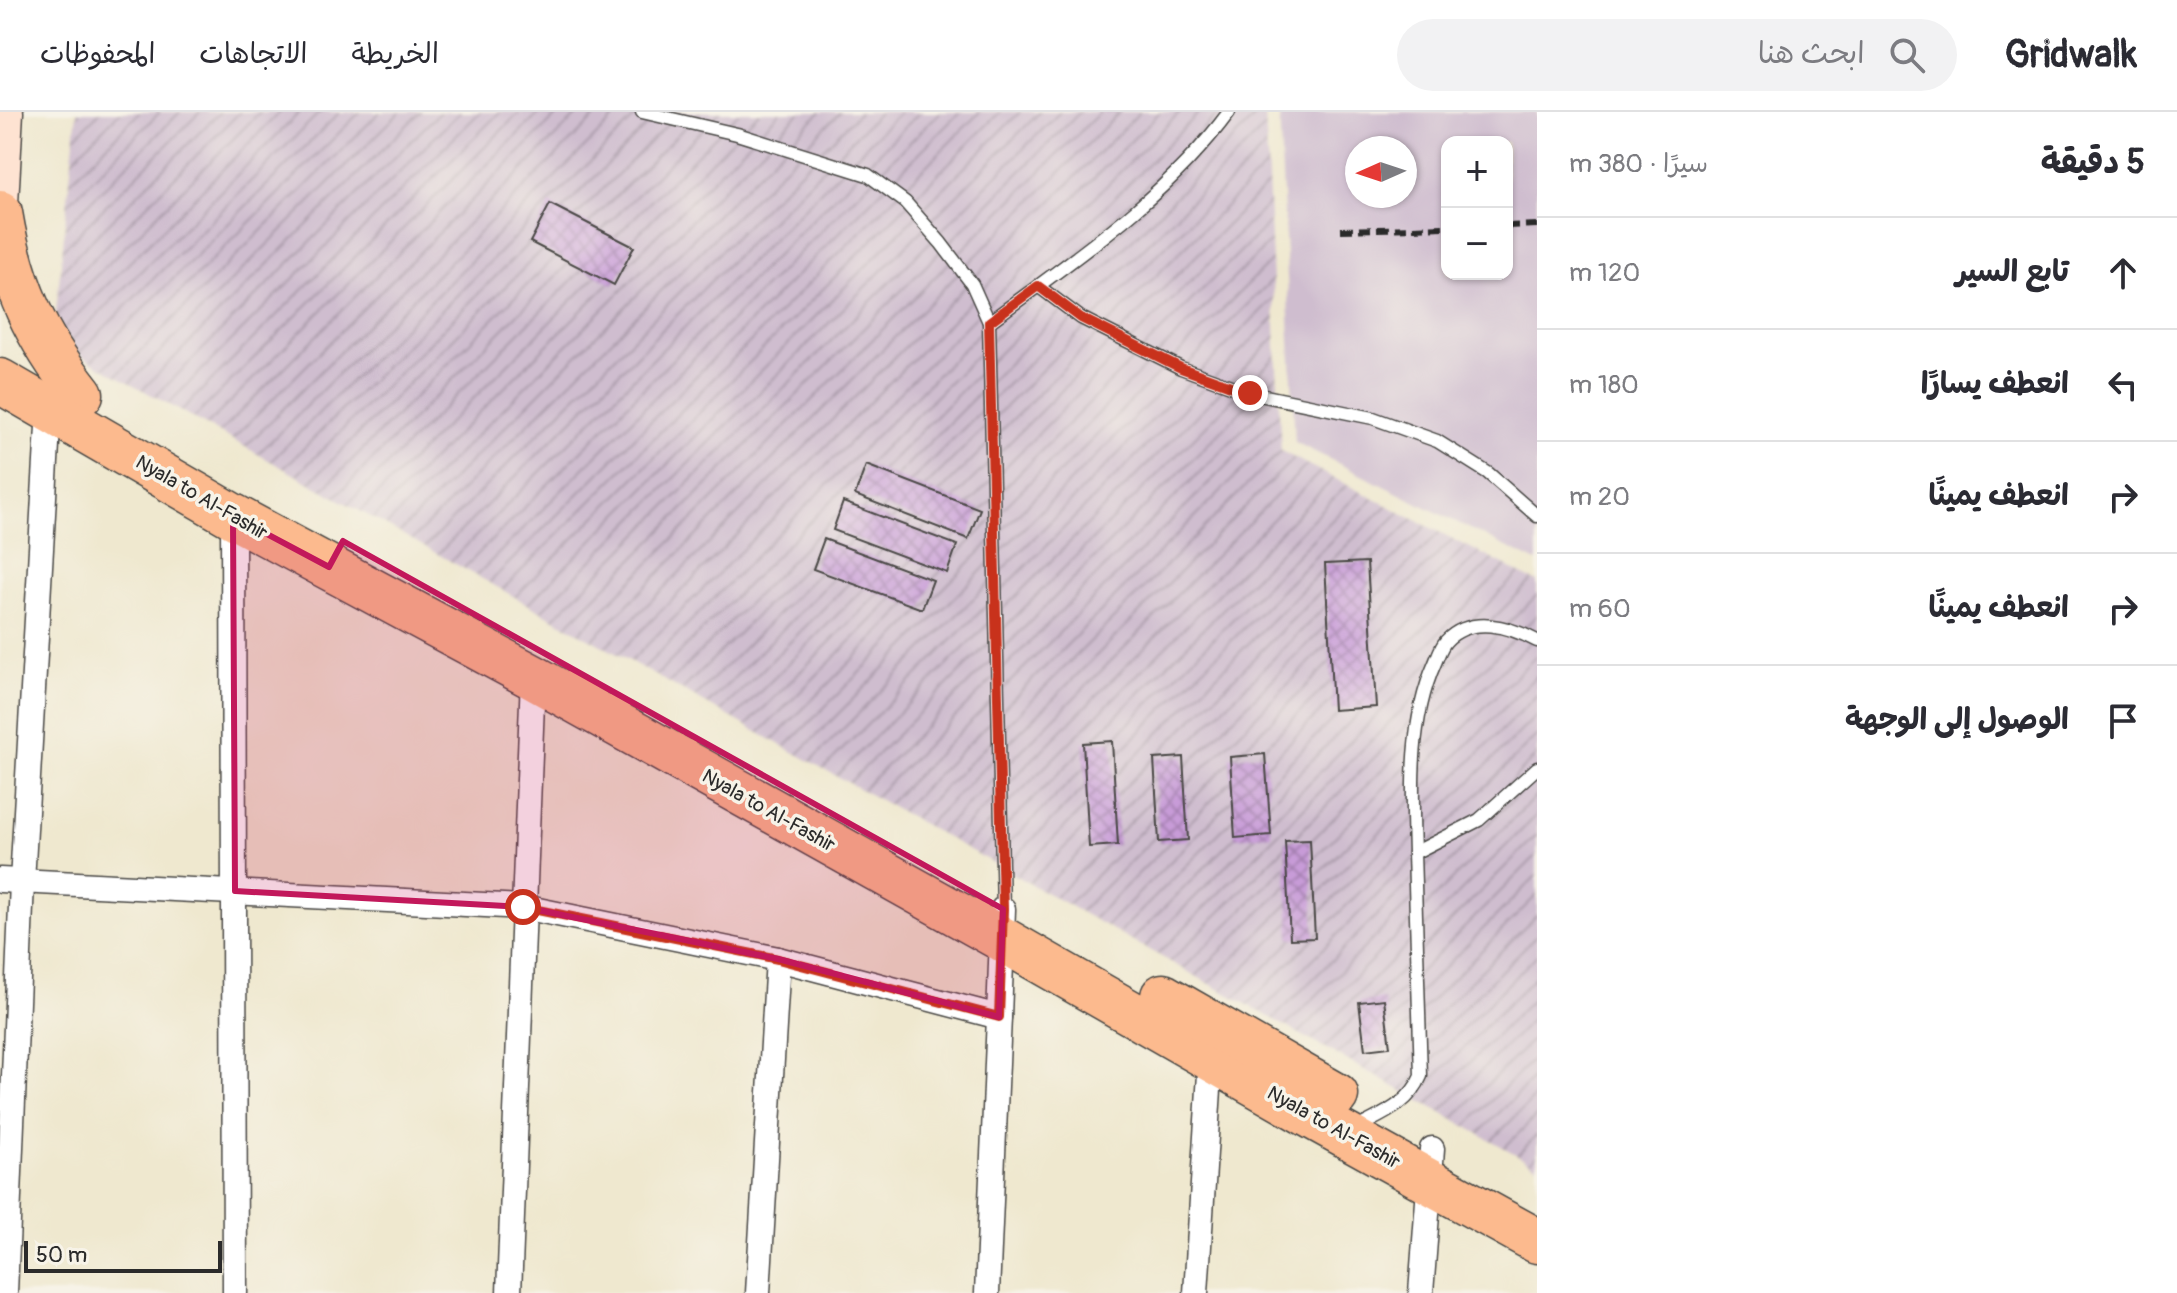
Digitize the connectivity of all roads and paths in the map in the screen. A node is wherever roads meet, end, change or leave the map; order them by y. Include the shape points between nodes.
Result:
1 (6, 112) edge
2 (642, 112) edge
3 (1229, 112) edge
4 (0, 213) edge
5 (0, 222) edge
6 (1038, 286) junction
7 (989, 322) junction
8 (0, 349) edge
9 (0, 381) edge
10 (65, 402) junction
11 (233, 516) junction
12 (1537, 516) edge
13 (336, 554) junction
14 (1537, 641) edge
15 (533, 677) junction
16 (598, 697) junction
17 (1537, 768) edge
18 (1414, 853) junction
19 (11, 881) edge
20 (235, 891) junction
21 (523, 907) junction
22 (1003, 924) junction
23 (778, 959) junction
24 (1169, 1016) junction
25 (999, 1017) junction
26 (1211, 1058) junction
27 (1361, 1126) junction
28 (1430, 1164) junction
29 (1537, 1207) edge
30 (1537, 1241) edge
31 (5, 1293) edge
32 (235, 1293) edge
33 (509, 1293) edge
34 (758, 1293) edge
35 (987, 1293) edge
36 (1196, 1293) edge
37 (1421, 1293) edge

1 - 4 street
2 - 7 lane via 737,134 868,175 905,202 941,243 972,284
3 - 6 lane via 1135,212
4 - 5 street
4 - 10 highway via 11,265 35,328 55,362
6 - 7 lane
6 - 12 lane via 1081,318 1181,368 1250,393 1373,418 1437,441 1488,473
7 - 22 lane
8 - 10 highway, Nyala to Al-Fashir
9 - 10 highway, Nyala to Al-Fashir
10 - 11 highway, Nyala to Al-Fashir
10 - 13 highway, Nyala to Al-Fashir via 247,490
10 - 19 street
11 - 13 highway, Nyala to Al-Fashir
11 - 20 street
13 - 15 highway, Nyala to Al-Fashir
13 - 16 highway, Nyala to Al-Fashir
14 - 18 lane via 1493,625 1470,625 1444,642 1429,676 1417,729
15 - 16 highway, Nyala to Al-Fashir
15 - 21 street
16 - 22 highway, Nyala to Al-Fashir
17 - 18 lane via 1479,820
18 - 27 lane via 1421,1076 1414,1093
19 - 20 street
19 - 31 street
20 - 21 street
20 - 32 street
21 - 23 street
21 - 33 street
22 - 24 highway, Nyala to Al-Fashir
22 - 25 street
23 - 25 street
23 - 34 street
24 - 26 highway, Nyala to Al-Fashir
24 - 27 highway, Nyala to Al-Fashir
25 - 35 street
26 - 27 highway, Nyala to Al-Fashir
26 - 36 street
27 - 28 highway, Nyala to Al-Fashir
28 - 29 highway, Nyala to Al-Fashir
28 - 30 highway, Nyala to Al-Fashir
28 - 37 street

